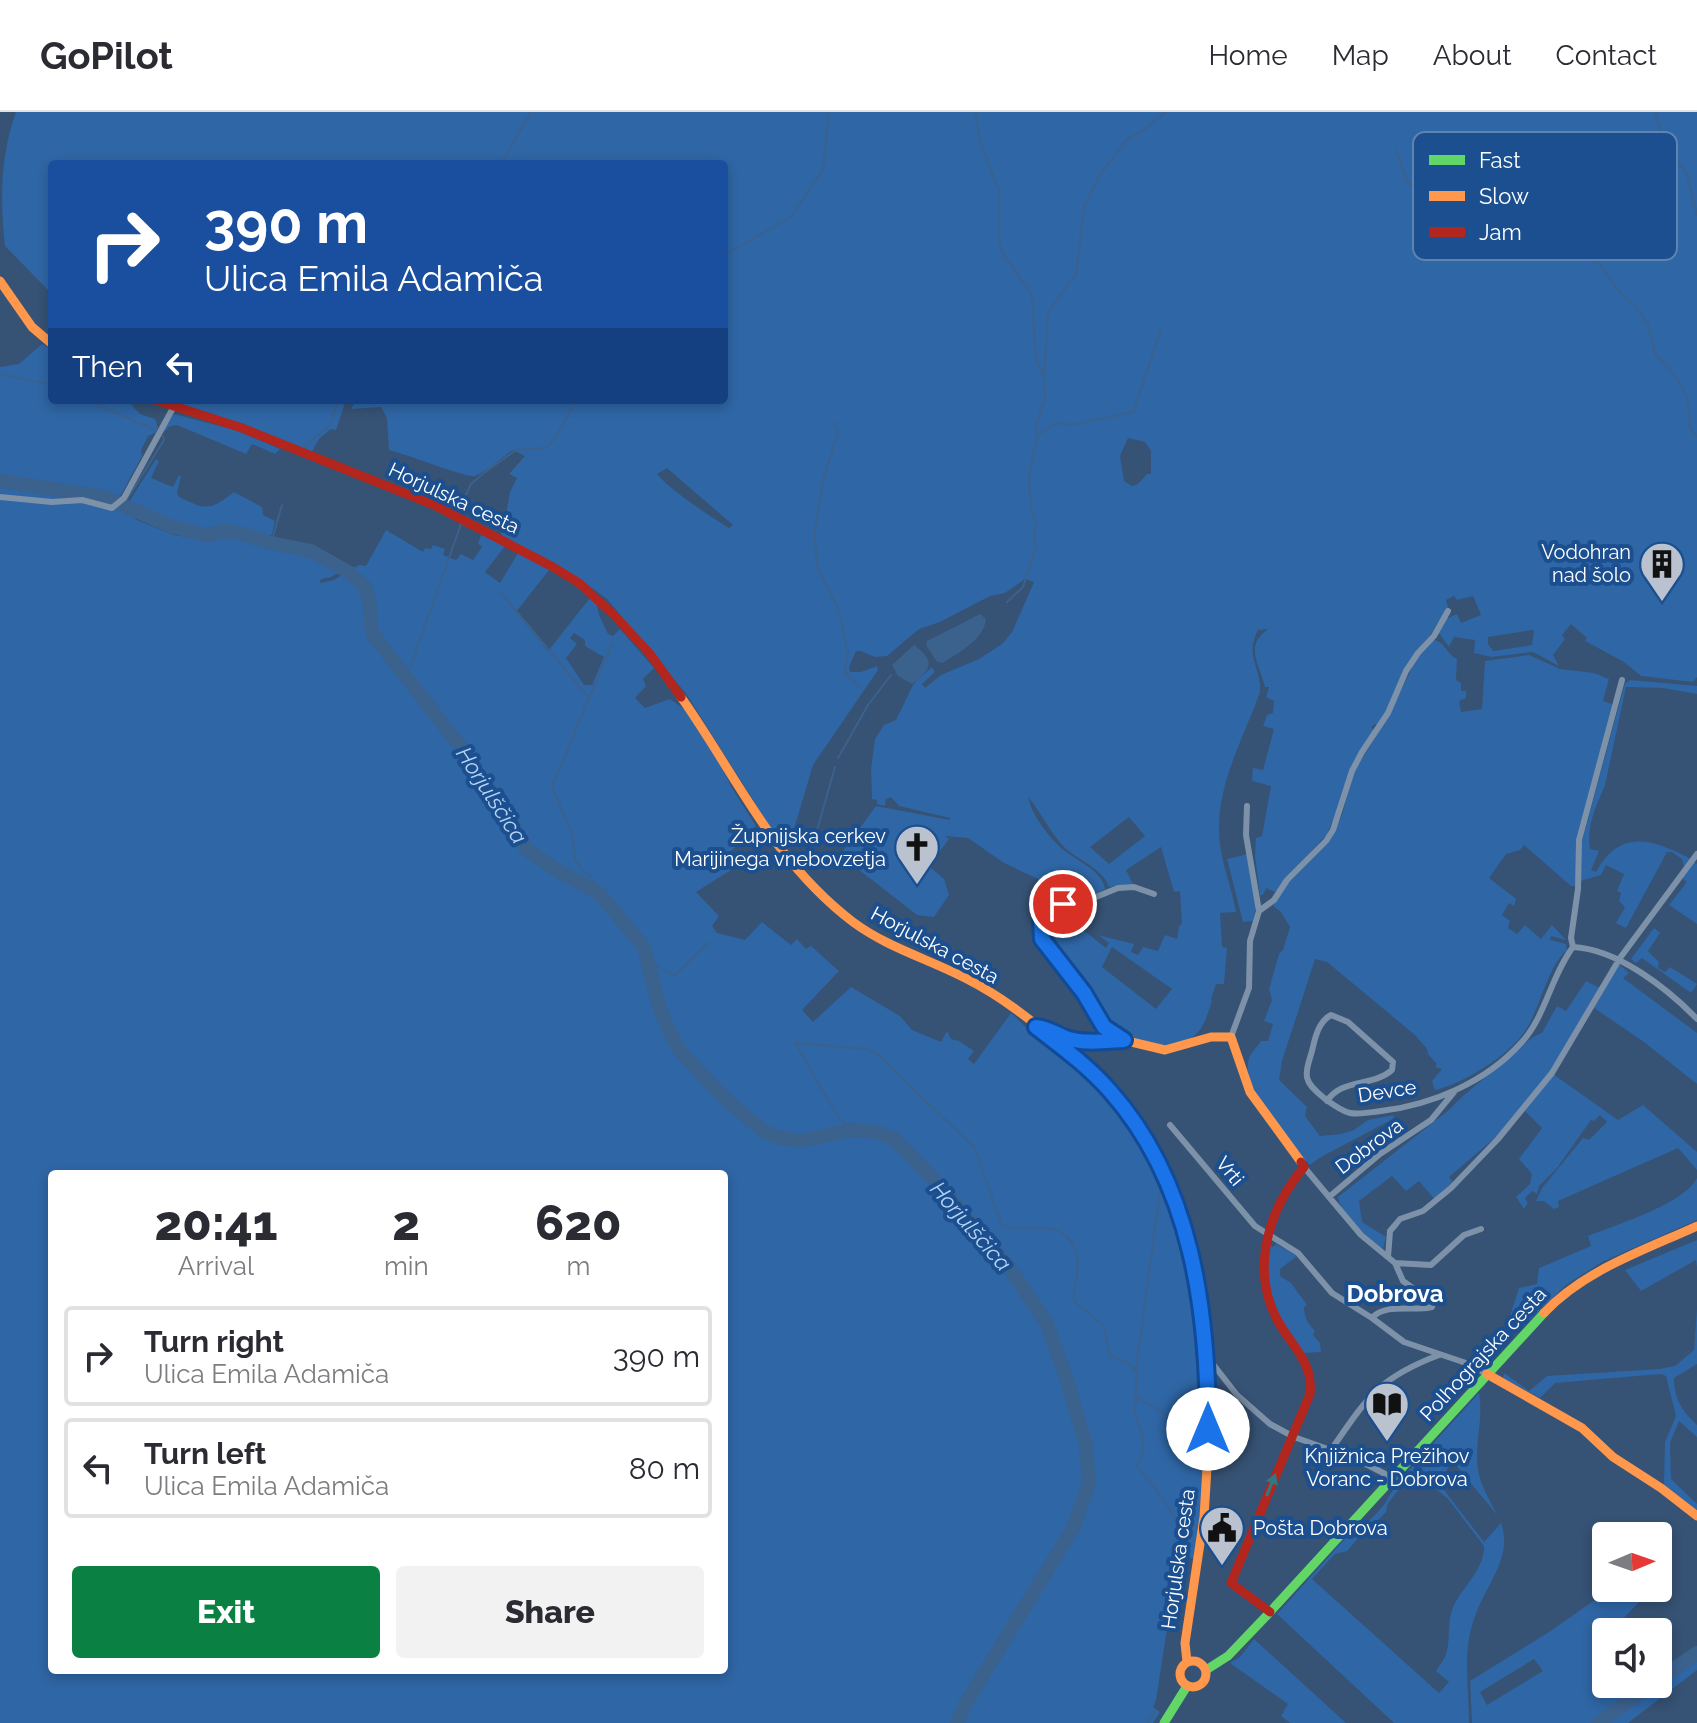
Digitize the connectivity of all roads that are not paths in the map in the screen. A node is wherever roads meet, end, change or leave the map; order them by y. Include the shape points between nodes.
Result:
1 (0, 281) edge
2 (48, 341) edge
3 (164, 404) edge
4 (173, 408) junction
5 (0, 497) edge
6 (1448, 611) dead end
7 (1622, 680) dead end
8 (1247, 806) dead end
9 (1697, 854) edge
10 (1154, 894) dead end
11 (1259, 911) junction
12 (1573, 947) junction
13 (1620, 958) junction
14 (1697, 1019) edge
15 (1036, 1027) junction
16 (1231, 1037) junction
17 (1124, 1040) junction
18 (1454, 1092) junction
19 (1327, 1101) junction
20 (1170, 1125) dead end
21 (1304, 1167) junction
22 (1329, 1197) junction
23 (1697, 1226) edge
24 (1481, 1229) dead end
25 (1267, 1234) junction
26 (1388, 1257) junction
27 (1395, 1263) junction
28 (1372, 1318) junction
29 (1439, 1355) junction
30 (1207, 1357) junction
31 (1487, 1374) junction
32 (1294, 1437) junction
33 (1331, 1450) junction
34 (1393, 1478) junction
35 (1697, 1516) edge
36 (1270, 1612) junction
37 (1187, 1662) junction
38 (1206, 1670) junction
39 (1187, 1686) junction
40 (1164, 1723) edge

1 - 2 street
3 - 4 street, Horjulska cesta
4 - 5 street via 124,498 112,508 82,500
4 - 15 street, Horjulska cesta via 242,428 434,505 578,583 656,664 773,841 832,904 875,936 972,981
6 - 11 street via 1406,671 1388,713 1352,771 1333,830
7 - 12 street via 1579,840
8 - 11 street via 1246,835
9 - 13 street
10 - 17 street via 1118,888 1050,907 1041,918 1042,939 1104,1027
11 - 16 street via 1250,941 1249,988
12 - 13 street
12 - 18 street via 1521,1043
13 - 14 street
13 - 26 street via 1552,1073 1444,1195 1400,1219 1390,1231
15 - 17 street via 1077,1040
15 - 30 street, Horjulska cesta via 1112,1093 1158,1162 1186,1237
16 - 17 street via 1208,1036 1161,1050
16 - 21 street via 1250,1092
18 - 19 street, Devce via 1405,1108 1362,1113
18 - 22 street, Dobrova via 1431,1120
19 - 19 street, Devce via 1340,1088 1384,1077 1393,1062 1348,1022 1331,1015 1320,1026 1305,1076
20 - 25 street, Vrti via 1239,1209
21 - 22 street, Dobrova
21 - 25 street via 1286,1189
22 - 26 street
23 - 31 street, Polhograjska cesta via 1615,1262 1567,1292
24 - 27 street via 1464,1235 1431,1265
25 - 28 street via 1298,1253 1332,1293
25 - 32 street via 1264,1270 1270,1308 1301,1356 1311,1383
26 - 27 street
27 - 28 street via 1403,1281 1432,1307 1386,1309
28 - 29 street via 1404,1342
29 - 31 street
29 - 33 street via 1404,1370 1372,1393
30 - 32 street via 1257,1413
30 - 37 street, Horjulska cesta via 1207,1480 1185,1643
31 - 34 street, Polhograjska cesta
31 - 35 street via 1582,1428 1613,1457
32 - 33 street
36 -> 32 street via 1231,1583
33 - 34 street
34 - 36 street, Polhograjska cesta
36 - 38 street, Polhograjska cesta via 1228,1656
37 - 38 street via 1196,1661
37 - 39 street via 1180,1674
38 - 39 street via 1200,1686
39 - 40 street

